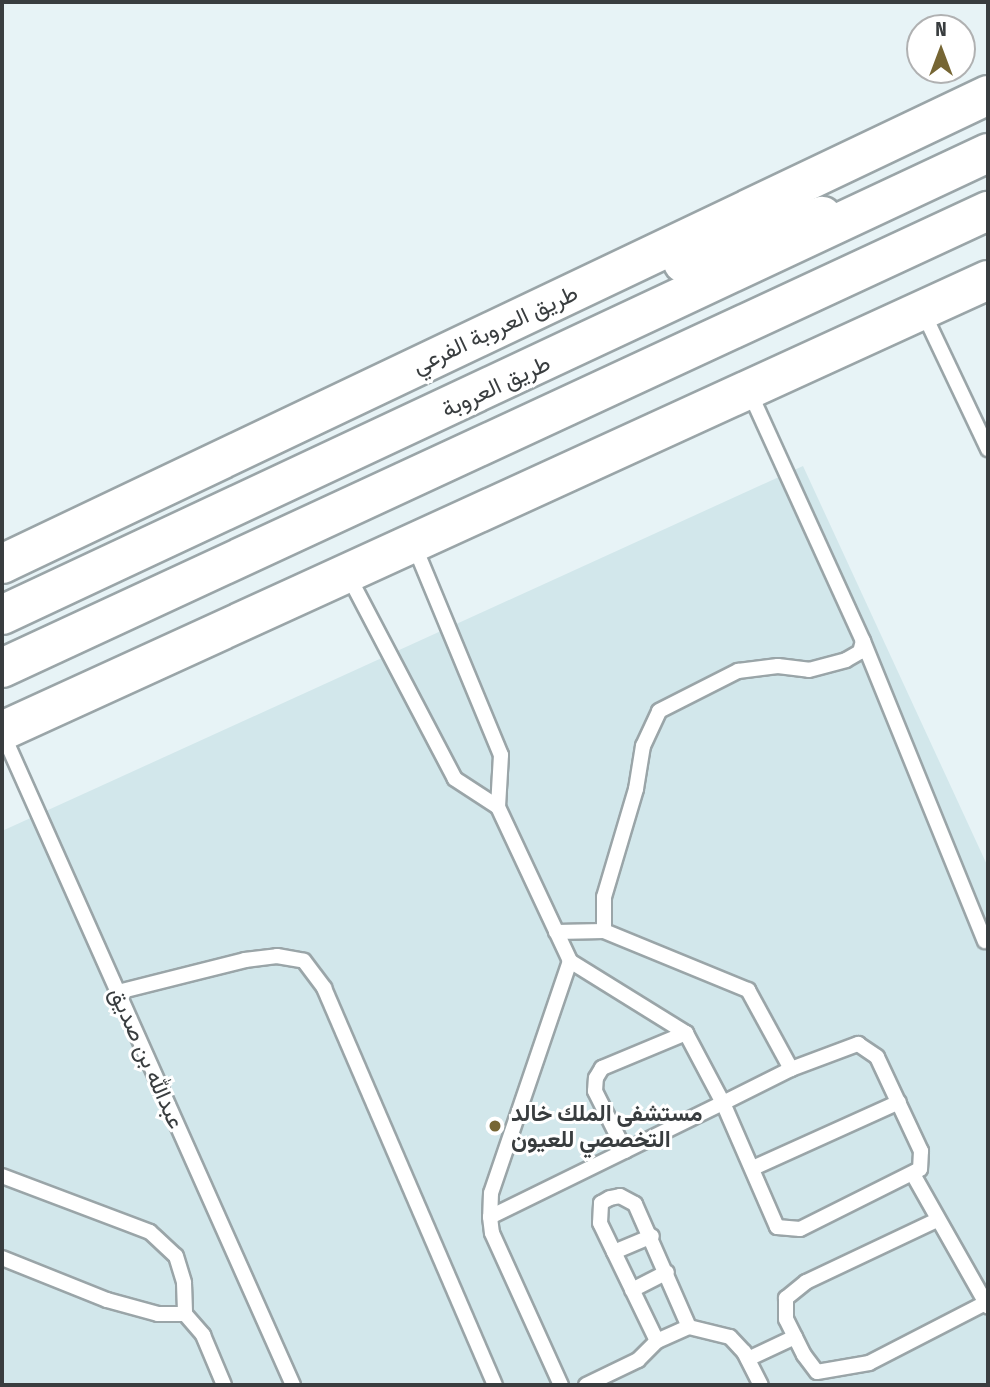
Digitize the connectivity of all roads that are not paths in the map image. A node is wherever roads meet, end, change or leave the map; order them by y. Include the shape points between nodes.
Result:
1 (988, 95) edge
2 (988, 153) edge
3 (930, 180) junction
4 (988, 211) edge
5 (988, 280) edge
6 (923, 312) junction
7 (522, 316) junction
8 (749, 391) junction
9 (988, 449) edge
10 (413, 544) junction
11 (2, 564) edge
12 (347, 574) junction
13 (2, 615) edge
14 (863, 641) junction
15 (2, 668) edge
16 (2, 731) edge
17 (498, 807) junction
18 (604, 931) junction
19 (556, 932) junction
20 (985, 941) dead end
21 (570, 961) junction
22 (118, 992) junction
23 (686, 1032) junction
24 (792, 1069) junction
25 (899, 1102) junction
26 (723, 1103) junction
27 (625, 1151) junction
28 (753, 1168) junction
29 (914, 1175) junction
30 (2, 1176) edge
31 (490, 1217) junction
32 (937, 1220) junction
33 (652, 1236) junction
34 (614, 1252) junction
35 (2, 1258) edge
36 (667, 1272) junction
37 (632, 1290) junction
38 (987, 1305) edge
39 (186, 1314) junction
40 (689, 1327) junction
41 (795, 1337) junction
42 (657, 1341) junction
43 (748, 1359) junction
44 (224, 1385) edge
45 (293, 1385) edge
46 (495, 1385) edge
47 (561, 1385) edge
48 (586, 1385) edge
49 (761, 1385) edge

1 - 7 street, طريق العروبة الفرعي
2 - 3 street, طريق العروبة
3 - 7 street
3 - 13 street, طريق العروبة
4 - 15 street
5 - 6 street
6 - 8 street
6 - 9 lane
7 - 11 street, طريق العروبة الفرعي
8 - 10 street
8 - 14 lane
10 - 12 street
10 - 17 lane via 500,755
12 - 16 street
12 - 17 lane via 455,779
14 - 18 lane via 860,652 846,660 809,670 778,666 738,671 659,711 643,746 636,789 604,897
14 - 20 lane
16 - 22 lane, عبدالله بن صديق
17 - 19 lane
18 - 19 lane
18 - 24 lane via 748,990
19 - 21 lane
21 - 23 lane
21 - 31 lane via 491,1193
22 - 45 lane, عبدالله بن صديق
22 - 46 lane via 245,960 277,956 304,961 324,989
23 - 26 lane
23 - 27 lane via 601,1068 595,1091
24 - 25 lane via 846,1045 869,1047
24 - 26 lane
25 - 28 lane
25 - 29 lane via 921,1151 920,1169
26 - 27 lane
26 - 28 lane
27 - 31 lane
28 - 29 lane via 777,1227 786,1231 800,1229
29 - 32 lane
30 - 39 lane via 150,1232 176,1256
31 - 47 lane via 492,1233
32 - 38 lane
32 - 41 lane via 806,1283 786,1298 786,1319
33 - 34 lane
33 - 34 lane via 635,1204 620,1196 610,1198 601,1203 600,1223
33 - 36 lane
34 - 37 lane
35 - 39 lane via 107,1300 158,1314
36 - 37 lane
36 - 40 lane
37 - 42 lane
38 - 41 lane via 869,1363 833,1373 817,1372
39 - 44 lane via 203,1335
40 - 42 lane
40 - 43 lane via 730,1337
41 - 43 lane
42 - 48 lane via 638,1360
43 - 49 lane

